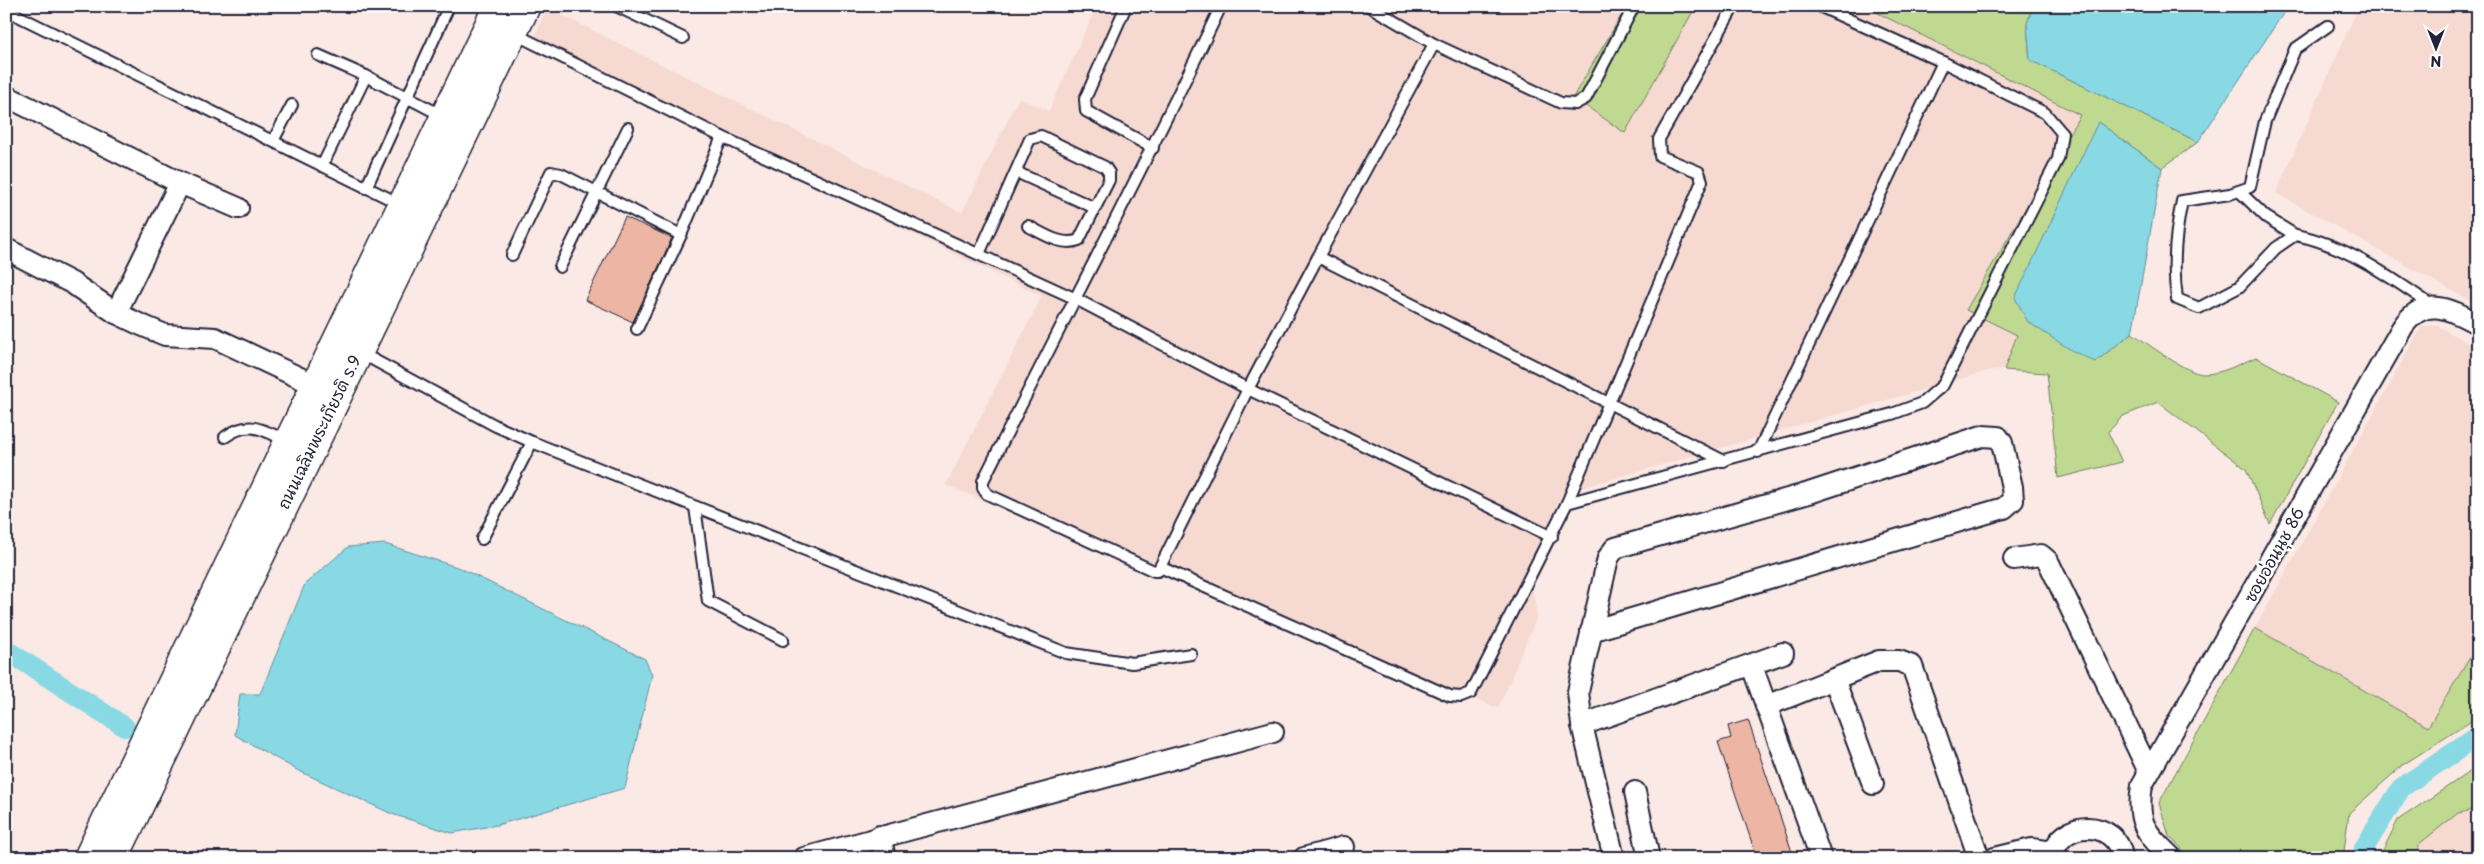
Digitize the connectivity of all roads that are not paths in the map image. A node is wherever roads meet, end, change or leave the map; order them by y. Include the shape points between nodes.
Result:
1 (449, 6) edge
2 (498, 6) edge
3 (526, 6) edge
4 (616, 6) edge
5 (1126, 6) edge
6 (1221, 6) edge
7 (1370, 6) edge
8 (1634, 6) edge
9 (1734, 6) edge
10 (1819, 6) edge
11 (6, 10) edge
12 (2328, 26) dead end
13 (512, 32) junction
14 (682, 38) dead end
15 (1434, 44) junction
16 (318, 55) dead end
17 (1943, 62) junction
18 (366, 76) junction
19 (6, 96) edge
20 (406, 96) junction
21 (292, 105) dead end
22 (444, 116) junction
23 (628, 128) dead end
24 (722, 137) junction
25 (273, 141) junction
26 (1153, 148) junction
27 (322, 166) junction
28 (1016, 172) junction
29 (180, 183) junction
30 (366, 188) junction
31 (596, 191) junction
32 (2239, 191) junction
33 (388, 198) dead end
34 (238, 208) dead end
35 (1095, 208) junction
36 (1028, 226) dead end
37 (681, 235) junction
38 (2296, 236) junction
39 (6, 249) edge
40 (979, 254) junction
41 (512, 255) dead end
42 (1318, 257) junction
43 (560, 267) dead end
44 (1074, 298) junction
45 (2435, 308) junction
46 (116, 313) junction
47 (2478, 324) edge
48 (637, 329) dead end
49 (358, 352) junction
50 (315, 385) junction
51 (1248, 389) junction
52 (1609, 403) junction
53 (225, 437) dead end
54 (288, 442) junction
55 (532, 442) junction
56 (1758, 452) junction
57 (1724, 461) junction
58 (1567, 503) junction
59 (695, 506) junction
60 (1552, 537) junction
61 (482, 539) dead end
62 (2014, 559) dead end
63 (1160, 567) junction
64 (1591, 631) junction
65 (783, 640) dead end
66 (1783, 653) dead end
67 (1191, 654) dead end
68 (1752, 666) junction
69 (1834, 679) junction
70 (1766, 706) junction
71 (1582, 725) junction
72 (1274, 732) dead end
73 (2150, 772) junction
74 (1873, 784) dead end
75 (1635, 792) dead end
76 (880, 836) junction
77 (1344, 847) dead end
78 (2053, 855) edge
79 (1609, 857) edge
80 (88, 858) edge
81 (114, 858) edge
82 (804, 858) edge
83 (885, 858) edge
84 (1304, 858) edge
85 (1649, 858) edge
86 (1822, 858) edge
87 (1979, 858) edge
88 (1995, 858) edge
89 (2122, 858) edge
90 (2172, 858) edge

1 - 20 lane
2 - 22 main road, ถนนเฉลิมพระเกียรติ ร.9
3 - 13 main road, ถนนเฉลิมพระเกียรติ ร.9
4 - 14 lane
5 - 26 lane via 1085,99 1086,111
6 - 26 lane
7 - 15 lane
8 - 15 lane via 1586,98 1575,104 1561,103
9 - 52 lane via 1659,139 1660,156 1699,172 1702,181
10 - 17 lane
11 - 25 lane
12 - 32 lane via 2296,49 2265,121 2250,187
13 - 24 lane
13 - 49 main road, ถนนเฉลิมพระเกียรติ ร.9
15 - 42 lane
16 - 18 lane
17 - 56 lane
17 - 56 lane via 2045,112 2062,133 2058,159 1943,385 1922,403
18 - 20 lane
18 - 27 lane
19 - 29 street
20 - 22 lane
20 - 30 lane
21 - 25 lane
22 - 50 main road, ถนนเฉลิมพระเกียรติ ร.9
23 - 31 lane
24 - 37 lane
24 - 40 lane
25 - 27 lane
26 - 44 lane
27 - 30 lane
28 - 35 lane
28 - 35 lane via 1030,139 1041,136 1105,167 1109,180
28 - 40 lane
29 - 34 street
29 - 46 street
30 - 33 lane
31 - 37 lane
31 - 41 lane via 551,172
31 - 43 lane
32 - 38 lane via 2266,217
32 - 38 lane via 2182,201 2175,236 2177,298 2199,308 2239,287 2276,248
35 - 36 lane via 1079,240 1072,243 1059,241
37 - 48 lane
38 - 45 lane via 2311,238 2379,270
39 - 46 street via 72,283
40 - 44 lane
42 - 51 lane
42 - 52 lane
44 - 51 lane
44 - 63 lane via 983,481 983,488 987,494 1154,571
45 - 47 street via 2461,315
45 - 73 street, ซอยอ่อนนุช 86 via 2427,307 2410,316 2402,328
46 - 50 street via 165,334 215,338
49 - 55 lane
49 - 81 main road, ถนนเฉลิมพระเกียรติ ร.9
50 - 54 main road, ถนนเฉลิมพระเกียรติ ร.9
51 - 60 lane
51 - 63 lane
52 - 57 lane
52 - 58 lane
53 - 54 lane via 244,426 257,427
54 - 80 main road, ถนนเฉลิมพระเกียรติ ร.9
55 - 59 lane
55 - 61 lane
56 - 57 lane
57 - 58 lane
58 - 60 lane
59 - 65 lane via 708,601
59 - 67 lane via 1066,653 1132,663
60 - 63 lane via 1471,693 1461,698 1450,696
62 - 73 street via 2041,555 2048,562
64 - 64 street via 2004,508 2013,500 2002,442 1998,437 1982,436 1809,493 1615,548 1608,558
64 - 71 street via 1578,692
66 - 68 street
68 - 70 street
68 - 71 street
69 - 70 street
69 - 74 street
69 - 87 street via 1879,661 1912,666
70 - 86 street
71 - 79 street
72 - 76 street
73 - 90 street, ซอยอ่อนนุช 86 via 2142,785 2141,822 2151,838
75 - 85 street
76 - 82 street
76 - 83 street
77 - 84 street
78 - 88 street via 2032,849
78 - 89 street via 2058,842 2067,834 2077,828 2088,827 2109,834 2117,842

